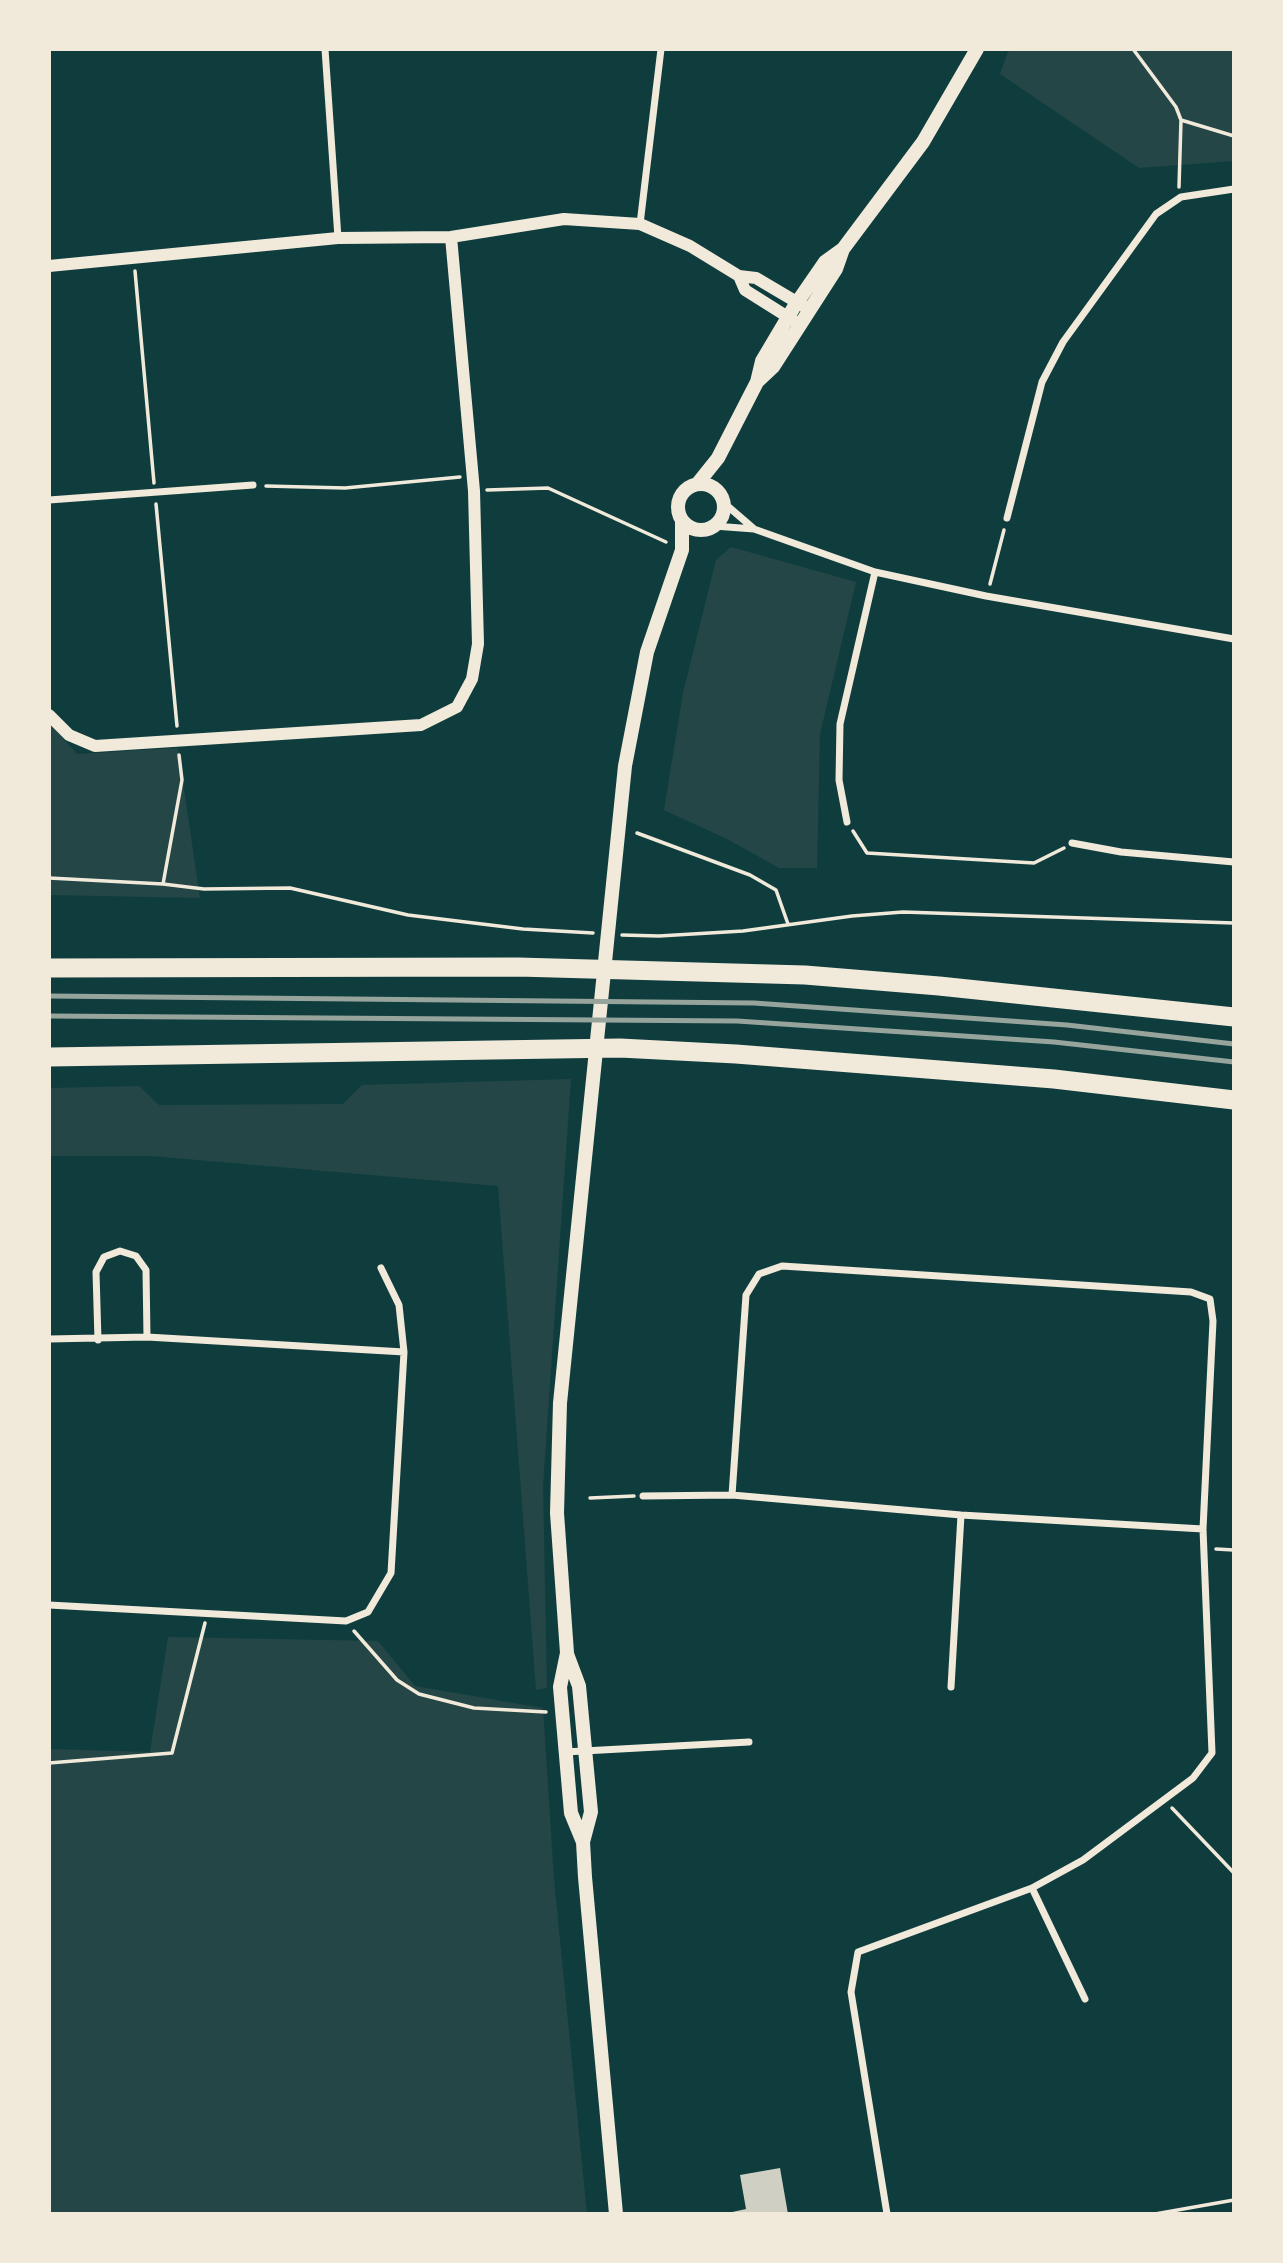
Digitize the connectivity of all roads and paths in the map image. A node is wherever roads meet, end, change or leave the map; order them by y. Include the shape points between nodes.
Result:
1 (325, 49) edge
2 (661, 49) edge
3 (977, 49) edge
4 (1133, 49) edge
5 (1181, 120) junction
6 (1234, 136) edge
7 (1234, 189) edge
8 (1181, 197) junction
9 (640, 224) junction
10 (451, 237) junction
11 (338, 238) junction
12 (134, 258) junction
13 (49, 266) edge
14 (739, 276) junction
15 (803, 306) junction
16 (793, 321) junction
17 (718, 458) junction
18 (698, 483) junction
19 (253, 485) joint
20 (474, 491) junction
21 (155, 492) junction
22 (722, 497) junction
23 (49, 500) edge
24 (1007, 518) joint
25 (682, 520) junction
26 (710, 528) junction
27 (754, 529) junction
28 (682, 550) junction
29 (876, 572) junction
30 (986, 596) junction
31 (1234, 639) edge
32 (49, 715) edge
33 (178, 740) junction
34 (847, 822) joint
35 (637, 833) dead end
36 (1072, 844) joint
37 (1234, 862) edge
38 (49, 878) edge
39 (163, 884) junction
40 (1234, 923) edge
41 (788, 925) junction
42 (597, 933) dead end
43 (610, 934) dead end
44 (49, 968) edge
45 (1234, 1017) edge
46 (49, 1058) edge
47 (1234, 1101) edge
48 (381, 1268) dead end
49 (147, 1337) junction
50 (49, 1339) edge
51 (98, 1340) junction
52 (404, 1352) junction
53 (732, 1495) junction
54 (643, 1496) joint
55 (590, 1498) dead end
56 (961, 1515) junction
57 (1203, 1529) junction
58 (1203, 1548) junction
59 (1234, 1550) edge
60 (49, 1605) edge
61 (208, 1613) junction
62 (346, 1621) junction
63 (566, 1653) junction
64 (951, 1687) dead end
65 (561, 1706) junction
66 (749, 1742) dead end
67 (584, 1750) junction
68 (565, 1752) junction
69 (49, 1763) edge
70 (1164, 1799) junction
71 (583, 1842) junction
72 (1234, 1873) edge
73 (1032, 1888) junction
74 (1085, 1999) dead end
75 (1234, 2200) edge
76 (616, 2214) edge
77 (887, 2214) edge
78 (1155, 2214) edge

1 - 11 street
2 - 9 street
3 - 15 main road via 923,142 843,249 825,262
4 - 5 path
5 - 6 path
5 - 8 path
7 - 8 street
8 - 24 street via 1156,214 1063,342 1042,382
9 - 10 street via 564,219
9 - 14 street via 690,246
10 - 11 street
10 - 20 street
11 - 12 street
12 - 13 street
12 - 21 path
14 - 15 street via 756,278
14 - 16 street via 745,290
15 - 16 main road
16 - 17 main road via 762,361 757,382
17 - 18 main road
17 - 22 main road
18 - 22 main road
18 - 25 main road via 679,497
19 - 20 path via 345,488 461,477
19 - 21 street
20 - 28 path via 548,488
20 - 33 street via 478,644 472,679 457,708 421,725
21 - 23 street
21 - 33 path
22 - 26 main road via 723,516
22 - 27 street
24 - 30 path
25 - 26 main road via 692,528
25 - 28 main road
26 - 27 street
26 - 28 main road
27 - 29 street
28 - 63 main road via 647,652 625,766 589,1103 560,1403 557,1513
29 - 30 street
29 - 34 street via 840,724 839,780
30 - 31 street
32 - 33 street via 69,735 95,746
33 - 39 path via 182,780
34 - 36 path via 867,853 1034,863
35 - 41 path via 750,875 776,890
36 - 37 street
38 - 39 path
39 - 42 path via 204,889 290,888 408,915
40 - 41 path via 903,912
41 - 43 path via 659,936
44 - 45 highway via 518,967 805,975
46 - 47 highway via 621,1048 1054,1079
48 - 52 street via 399,1305
49 - 51 street
49 - 51 street via 146,1270 136,1256 120,1251 104,1257 96,1272
49 - 52 street
50 - 51 street
52 - 62 street via 391,1573 368,1612
53 - 54 street
53 - 56 street
53 - 57 street via 746,1295 759,1274 782,1266 1191,1292 1210,1299 1213,1321
54 - 55 path
56 - 57 street
56 - 64 street
57 - 58 street
58 - 59 path
58 - 70 street via 1212,1753 1193,1778
60 - 61 street
61 - 62 street
61 - 69 path via 172,1753
62 - 65 path via 397,1680 419,1694 474,1708 559,1713
63 - 65 main road
63 - 67 main road via 579,1685
65 - 68 main road
66 - 67 street
67 - 68 street
67 - 71 main road via 590,1812
68 - 71 main road via 571,1813
70 - 72 path
70 - 73 street via 1083,1860
71 - 76 main road
73 - 74 street
73 - 77 street via 858,1952 851,1992
75 - 78 path

